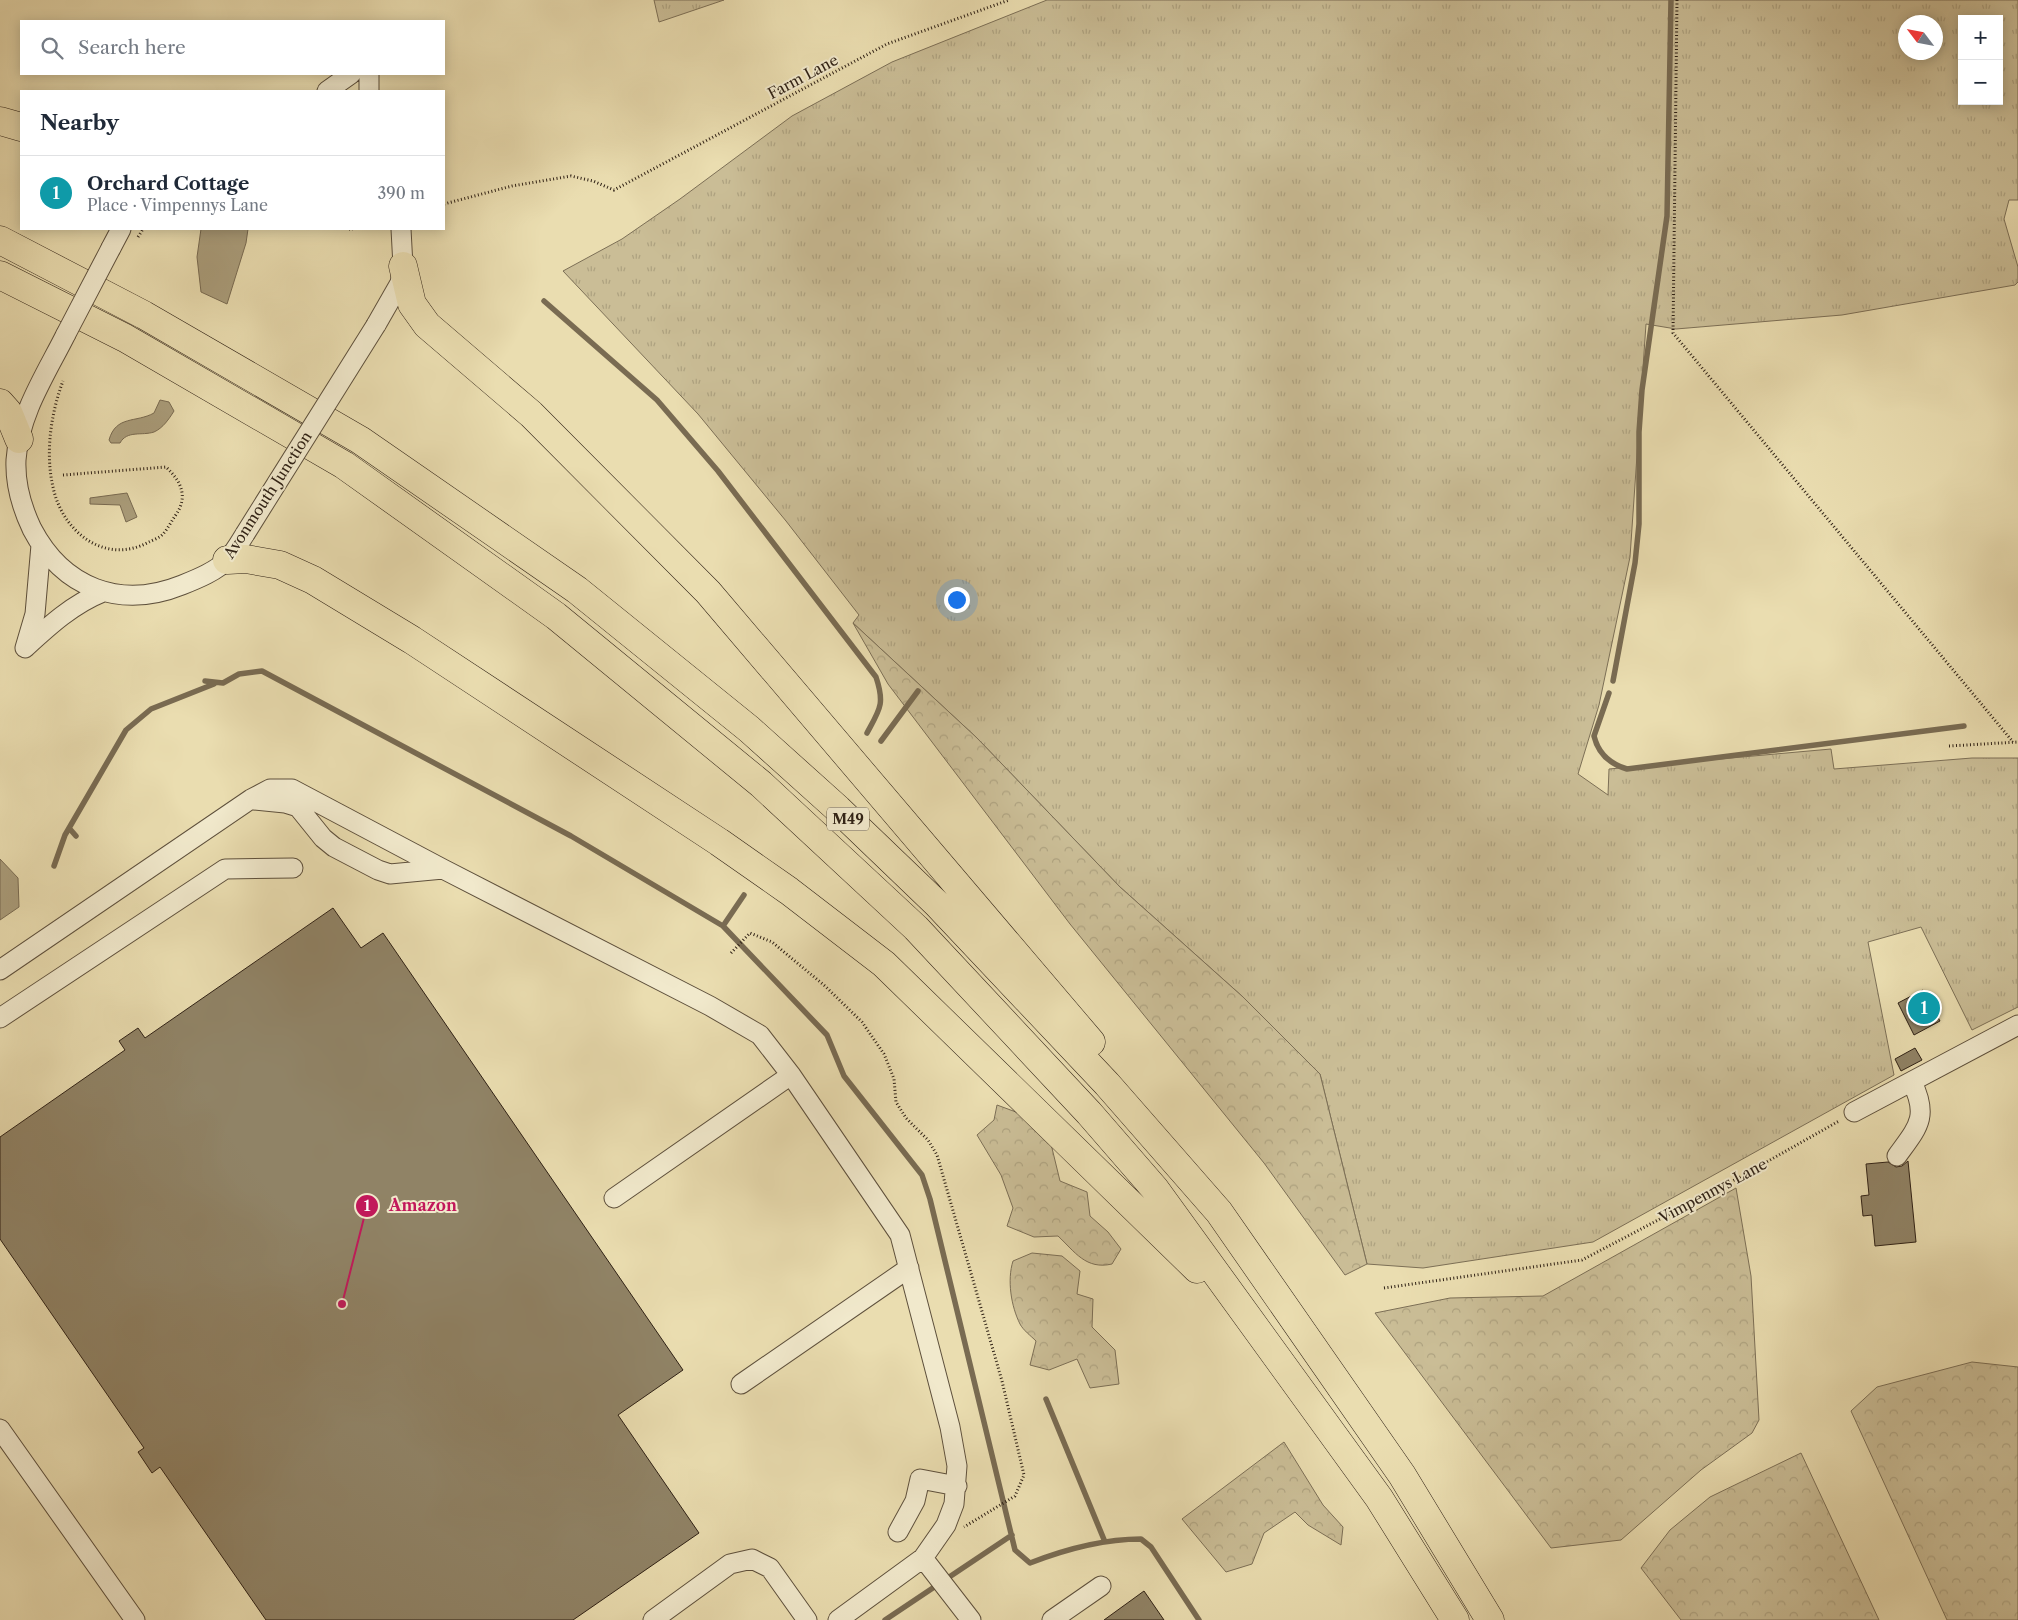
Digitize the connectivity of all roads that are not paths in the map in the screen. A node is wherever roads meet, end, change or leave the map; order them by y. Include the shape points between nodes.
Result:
1 (350, 75) edge
2 (369, 75) edge
3 (329, 90) edge
4 (369, 90) edge
5 (0, 121) edge
6 (20, 127) edge
7 (120, 230) edge
8 (401, 230) edge
9 (0, 240) edge
10 (403, 266) junction
11 (0, 275) edge
12 (0, 403) edge
13 (19, 438) junction
14 (41, 545) junction
15 (227, 560) junction
16 (103, 592) junction
17 (250, 799) junction
18 (293, 868) dead end
19 (443, 870) junction
20 (0, 970) edge
21 (0, 1018) edge
22 (2018, 1025) edge
23 (791, 1075) junction
24 (1912, 1082) junction
25 (1854, 1112) road end
26 (1897, 1156) dead end
27 (614, 1198) dead end
28 (1219, 1212) junction
29 (909, 1268) junction
30 (1255, 1326) junction
31 (741, 1384) dead end
32 (0, 1429) edge
33 (956, 1486) junction
34 (898, 1532) dead end
35 (923, 1558) junction
36 (1101, 1586) dead end
37 (135, 1620) edge
38 (653, 1620) edge
39 (807, 1620) edge
40 (838, 1620) edge
41 (971, 1620) edge
42 (1052, 1620) edge
43 (1454, 1620) edge
44 (1490, 1620) edge

1 - 3 street
2 - 4 street
5 - 6 highway
7 - 13 street, Avonmouth Junction, bridge via 30,405
8 - 10 street, Avonmouth Junction
9 - 28 highway, M49 via 144,315 360,440 577,590 749,729 937,904 1107,1084
10 - 15 street, Avonmouth Junction, bridge via 400,283 376,326
10 - 28 highway, M49 via 412,304 428,324 531,414 708,592 1166,1130
11 - 30 highway, M49 via 126,338 344,465 556,616 761,784 916,928 1089,1113 1154,1189
12 - 13 highway via 8,412
13 - 14 street, Avonmouth Junction via 18,486 24,514
14 - 16 street, Avonmouth Junction via 58,566 80,583
14 - 16 street via 35,614 25,648 68,611
15 - 16 street, Avonmouth Junction via 199,578 171,590 141,596
15 - 30 highway, M49 via 246,559 280,565 313,580 412,640 789,891 884,964
17 - 19 street via 270,789 292,789
17 - 19 street via 298,807 334,847 378,870 390,874
17 - 20 street
18 - 21 street via 225,869
19 - 23 street via 731,1017 760,1035
22 - 24 street
23 - 27 street
23 - 29 street via 900,1235
24 - 25 street
24 - 26 street via 1919,1096 1922,1115
28 - 44 highway, M49 via 1402,1475
29 - 31 street
29 - 33 street via 950,1427 957,1466
30 - 43 highway, M49 via 1379,1498
32 - 37 street
33 - 34 street via 920,1478 915,1501
33 - 35 street via 954,1504 946,1525
35 - 40 street
35 - 41 street
36 - 42 street
38 - 39 street via 730,1564 752,1559 770,1568

